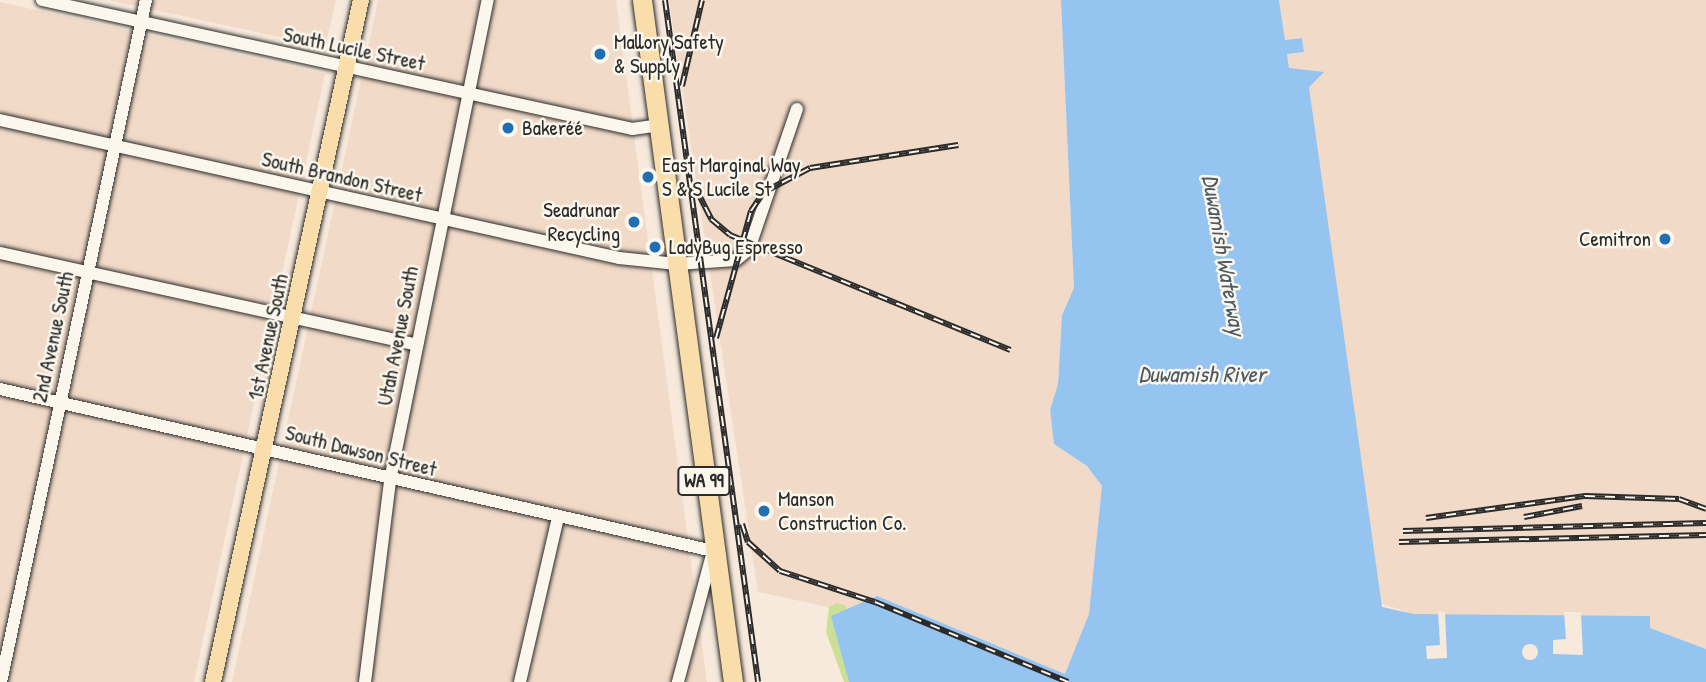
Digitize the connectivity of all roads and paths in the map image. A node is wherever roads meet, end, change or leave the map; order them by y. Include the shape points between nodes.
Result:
1 (42, 0) edge
2 (146, 0) edge
3 (360, 0) edge
4 (488, 0) edge
5 (642, 0) edge
6 (141, 22) junction
7 (347, 65) junction
8 (468, 93) junction
9 (797, 109) dead end
10 (0, 120) edge
11 (659, 125) junction
12 (114, 145) junction
13 (320, 192) junction
14 (442, 220) junction
15 (0, 253) edge
16 (677, 264) junction
17 (87, 272) junction
18 (294, 318) junction
19 (415, 344) junction
20 (0, 389) edge
21 (59, 402) junction
22 (265, 447) junction
23 (390, 480) junction
24 (558, 518) junction
25 (713, 551) junction
26 (1, 682) edge
27 (213, 682) edge
28 (365, 682) edge
29 (520, 682) edge
30 (678, 682) edge
31 (733, 682) edge

1 - 6 street, South Lucile Street
2 - 6 street, 2nd Avenue South
3 - 7 main road, 1st Avenue South
4 - 8 street, Utah Avenue South
5 - 11 highway, WA 99
6 - 7 street, South Lucile Street
6 - 12 street, 2nd Avenue South
7 - 8 street, South Lucile Street
7 - 13 main road, 1st Avenue South
8 - 11 street, South Lucile Street via 632,129
8 - 14 street, Utah Avenue South
9 - 16 street, South Brandon Street via 749,249 736,260
10 - 12 street, South Brandon Street
11 - 16 highway, WA 99
12 - 13 street, South Brandon Street
12 - 17 street, 2nd Avenue South
13 - 14 street, South Brandon Street
13 - 18 main road, 1st Avenue South
14 - 16 street, South Brandon Street via 645,263
14 - 19 street, Utah Avenue South
15 - 17 street
16 - 25 highway, WA 99
17 - 18 street
17 - 21 street, 2nd Avenue South
18 - 19 street
18 - 22 main road, 1st Avenue South
19 - 23 street, Utah Avenue South
20 - 21 street, South Dawson Street
21 - 22 street, South Dawson Street
21 - 26 street, 2nd Avenue South
22 - 23 street, South Dawson Street
22 - 27 main road, 1st Avenue South
23 - 24 street, South Dawson Street
23 - 28 street, Utah Avenue South
24 - 25 street, South Dawson Street
24 - 29 street
25 - 30 street
25 - 31 highway, WA 99

